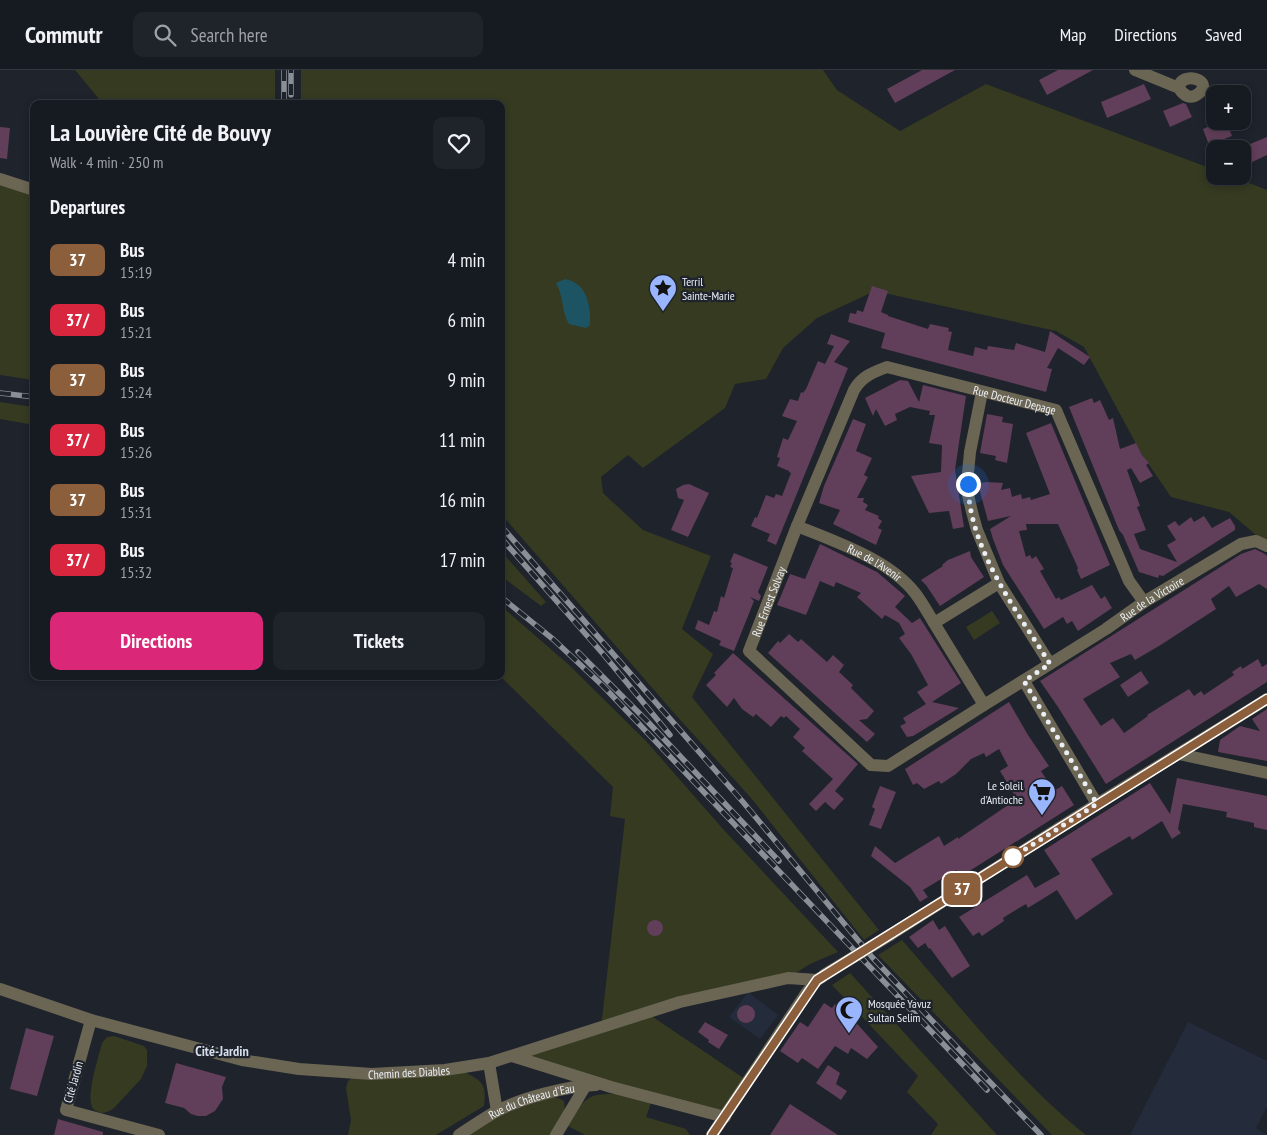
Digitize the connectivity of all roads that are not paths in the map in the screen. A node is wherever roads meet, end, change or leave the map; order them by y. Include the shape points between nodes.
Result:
1 (1142, 72) edge
2 (1179, 88) dead end
3 (0, 179) edge
4 (30, 189) edge
5 (859, 382) joint
6 (982, 392) junction
7 (797, 526) junction
8 (1262, 544) edge
9 (999, 582) junction
10 (1144, 602) junction
11 (934, 623) junction
12 (1050, 664) junction
13 (1024, 681) junction
14 (1267, 698) edge
15 (984, 705) junction
16 (1179, 754) junction
17 (1267, 773) edge
18 (1097, 804) junction
19 (820, 978) junction
20 (0, 989) edge
21 (91, 1020) junction
22 (512, 1056) junction
23 (489, 1063) junction
24 (586, 1085) junction
25 (611, 1086) junction
26 (497, 1112) junction
27 (725, 1117) junction
28 (159, 1135) edge
29 (459, 1135) edge
30 (556, 1135) edge
31 (712, 1135) edge

1 - 2 street
3 - 4 street
5 - 6 street, Rue Docteur Depage via 887,367
5 - 7 street, Rue Ernest Solvay
6 - 9 street via 970,452 968,495 977,530
6 - 10 street, Rue Docteur Depage via 1056,410 1130,581
7 - 11 street, Rue de l'Avenir via 862,553 891,571 915,593
7 - 15 street, Rue Ernest Solvay via 749,651 871,764 888,766
8 - 10 street, Rue de la Victoire via 1241,544
9 - 11 street
9 - 12 street
10 - 12 street, Rue de la Victoire
11 - 15 street, Rue de l'Avenir
12 - 13 street, Rue de la Victoire
13 - 15 street, Rue de la Victoire
13 - 18 street
14 - 16 street
16 - 17 street
16 - 18 street
18 - 19 street, bridge
19 - 22 street, Chemin des Diables via 788,978 680,1002
19 - 27 street
20 - 21 street, Chemin des Diables
21 - 23 street, Chemin des Diables via 242,1060 299,1069 408,1073
21 - 28 street, Cité Jardin via 66,1110
22 - 23 street, Chemin des Diables
22 - 25 street
23 - 26 street
24 - 25 street, Rue du Château d'Eau
24 - 26 street, Rue du Château d'Eau via 540,1095
24 - 30 street
25 - 27 street
26 - 29 street, Rue du Château d'Eau
27 - 31 street

